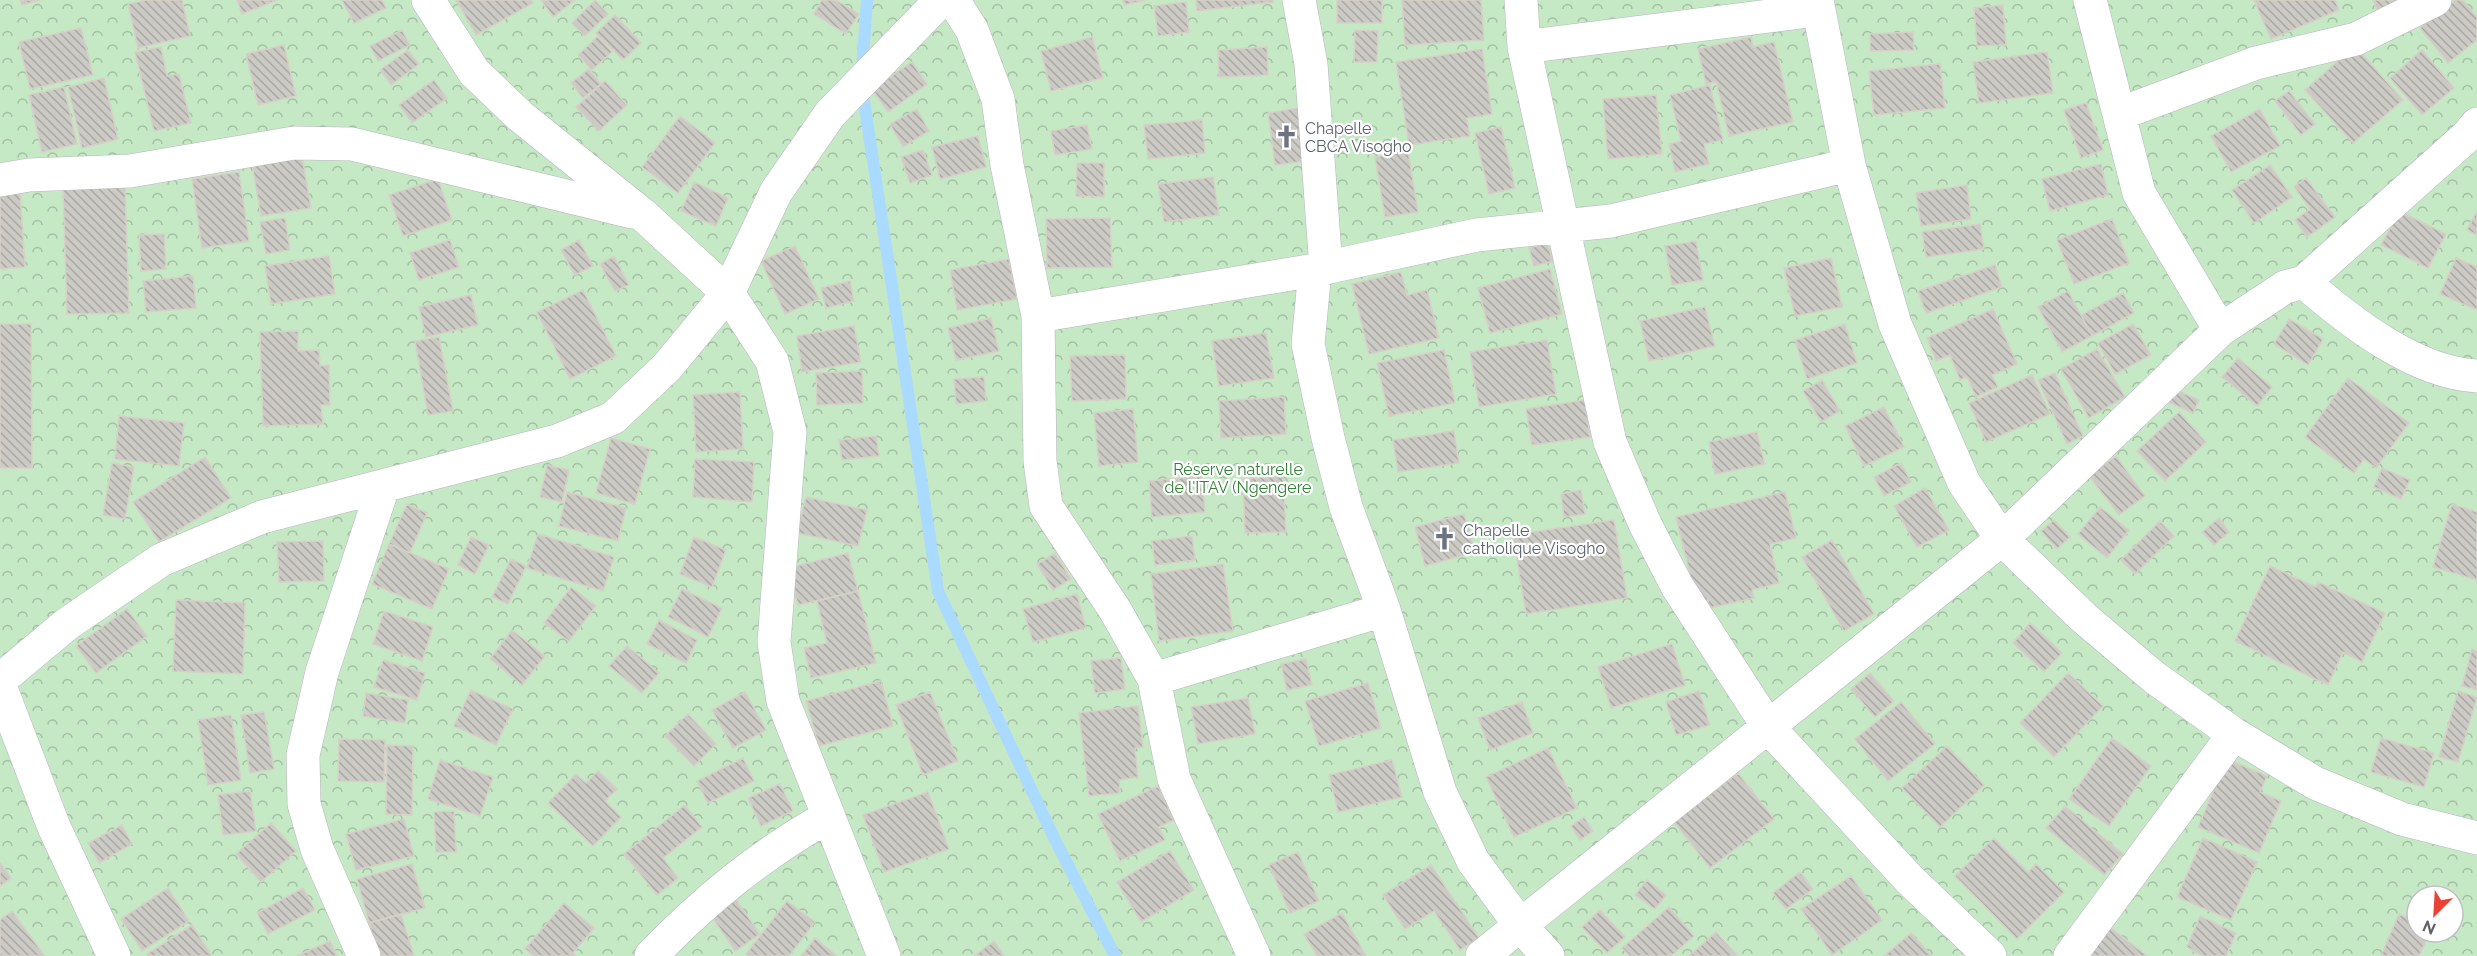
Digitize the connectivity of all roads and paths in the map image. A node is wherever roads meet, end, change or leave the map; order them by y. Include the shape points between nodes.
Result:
1 (428, 0) edge
2 (941, 0) edge
3 (953, 0) edge
4 (1299, 0) edge
5 (1521, 0) edge
6 (2090, 0) edge
7 (2434, 0) edge
8 (1817, 5) edge
9 (1524, 47) junction
10 (2119, 114) junction
11 (2477, 124) edge
12 (1849, 165) junction
13 (0, 180) edge
14 (642, 214) junction
15 (1565, 226) junction
16 (1321, 269) junction
17 (2304, 282) junction
18 (728, 293) junction
19 (1038, 316) junction
20 (2220, 330) junction
21 (2477, 376) edge
22 (383, 487) junction
23 (2002, 539) junction
24 (1384, 610) junction
25 (1154, 679) junction
26 (0, 680) edge
27 (0, 686) edge
28 (1769, 728) junction
29 (2234, 734) junction
30 (827, 818) junction
31 (2477, 838) edge
32 (1520, 925) junction
33 (114, 956) edge
34 (364, 956) edge
35 (651, 956) edge
36 (884, 956) edge
37 (1254, 956) edge
38 (1482, 956) edge
39 (1548, 956) edge
40 (1990, 956) edge
41 (2070, 956) edge

1 - 14 street via 474,72 520,116
2 - 18 street via 830,114 776,192
3 - 19 street via 972,30 998,99 1007,165
4 - 16 street via 1311,63
5 - 9 street
6 - 10 street
7 - 10 street via 2356,39 2256,63
8 - 9 street
8 - 12 street
9 - 15 street
10 - 20 street via 2139,193
11 - 17 street
12 - 15 street via 1623,219
12 - 23 street via 1895,324 1964,483
13 - 14 street via 130,171 294,143 352,144
14 - 18 street
15 - 16 street via 1477,235
15 - 28 street via 1610,442 1645,524 1677,585
16 - 19 street
16 - 24 street via 1308,344 1346,507
17 - 20 street via 2284,287
17 - 21 street via 2344,317 2414,358
18 - 22 street via 668,367 613,418 557,441
18 - 30 street via 772,362 790,432 774,642 783,701
19 - 25 street via 1040,461 1046,506 1115,610
20 - 23 street
22 - 26 street via 262,518 161,560 67,624
22 - 34 street via 322,672 303,755 304,804 317,849
23 - 28 street
23 - 29 street via 2084,618 2155,678
24 - 25 street
24 - 32 street via 1440,792 1473,861
25 - 37 street via 1174,779
27 - 33 street via 54,827
28 - 32 street
28 - 40 street via 1910,880
29 - 31 street via 2315,783 2402,819
29 - 41 street
30 - 35 street via 779,844 723,887
30 - 36 street
32 - 38 street
32 - 39 street

